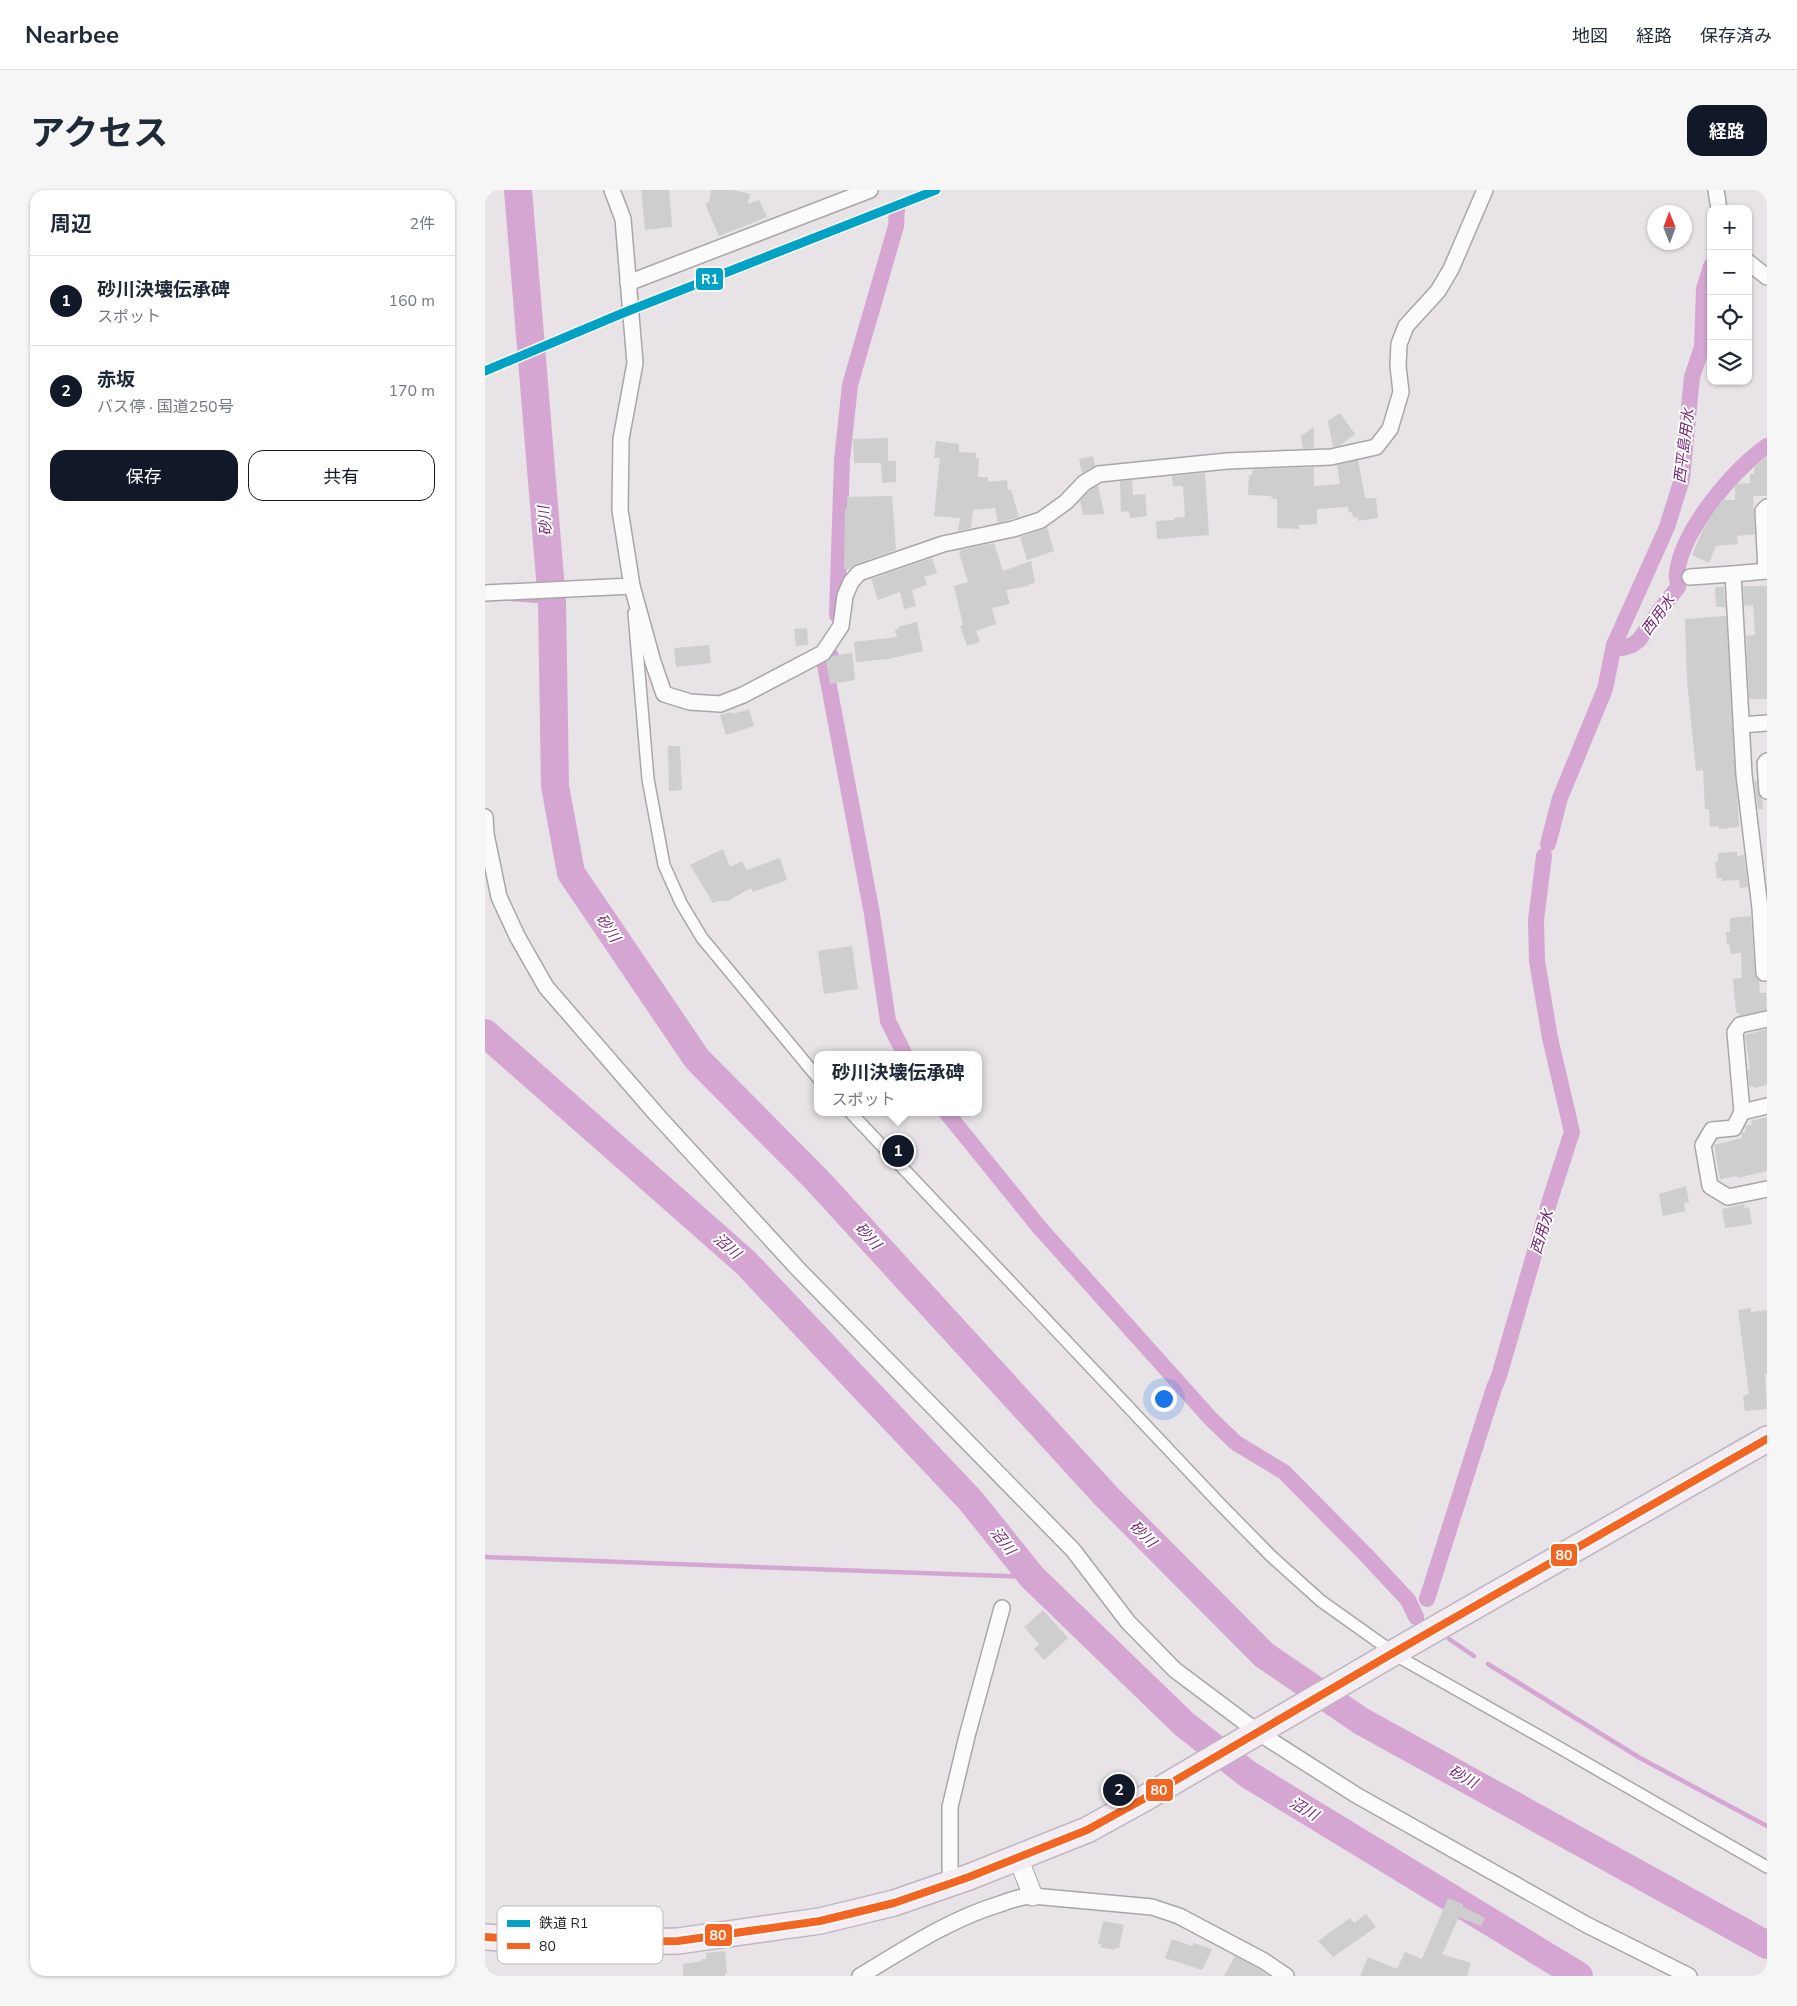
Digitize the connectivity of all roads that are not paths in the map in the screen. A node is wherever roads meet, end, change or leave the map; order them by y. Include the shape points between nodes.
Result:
1 (612, 190) edge
2 (870, 190) edge
3 (1485, 190) edge
4 (1716, 190) edge
5 (1718, 205) edge
6 (1752, 265) edge
7 (1767, 277) edge
8 (628, 283) junction
9 (1767, 507) edge
10 (1766, 571) edge
11 (1733, 574) junction
12 (1691, 577) dead end
13 (632, 586) junction
14 (485, 593) edge
15 (1767, 723) edge
16 (1742, 724) junction
17 (1767, 761) edge
18 (1767, 791) edge
19 (485, 817) edge
20 (1763, 908) edge
21 (1764, 973) dead end
22 (1767, 1019) edge
23 (814, 1073) edge
24 (1767, 1106) edge
25 (1742, 1112) junction
26 (854, 1116) edge
27 (1767, 1188) edge
28 (1767, 1439) edge
29 (1002, 1608) dead end
30 (1393, 1653) junction
31 (1255, 1734) junction
32 (1018, 1858) junction
33 (1767, 1867) edge
34 (952, 1883) junction
35 (1033, 1896) junction
36 (663, 1941) edge
37 (860, 1976) edge
38 (1286, 1976) edge
39 (1689, 1976) edge

1 - 8 street via 623,219
2 - 8 street
3 - 13 street via 1451,269 1438,291 1406,326 1399,344 1401,392 1390,428 1376,447 1331,457 1227,461 1099,474 1041,520 943,544 859,573 845,596 841,626 823,653 720,704 690,702 664,694
4 - 5 street
6 - 7 street
8 - 13 street via 635,363 621,439 620,510
9 - 10 street via 1763,511
10 - 11 street
11 - 12 street
11 - 16 street
13 - 14 street
13 - 23 street via 648,779 664,865 702,938
15 - 16 street
16 - 20 street via 1744,775
17 - 18 street
19 - 31 street via 499,896 546,988 799,1270 1073,1550 1127,1622 1175,1670
20 - 21 street
22 - 25 street via 1740,1025 1735,1032
24 - 25 street
25 - 27 street via 1734,1128 1712,1130 1703,1145 1710,1186 1728,1197
26 - 30 street via 1271,1556 1321,1602
28 - 30 highway
29 - 34 street via 950,1807
30 - 31 highway
30 - 33 street
31 - 32 highway via 1087,1830
31 - 39 street via 1364,1800 1587,1925
32 - 34 highway
32 - 35 street
34 - 36 highway via 894,1903 820,1920
35 - 37 street via 978,1910
35 - 38 street via 1152,1907 1179,1916

